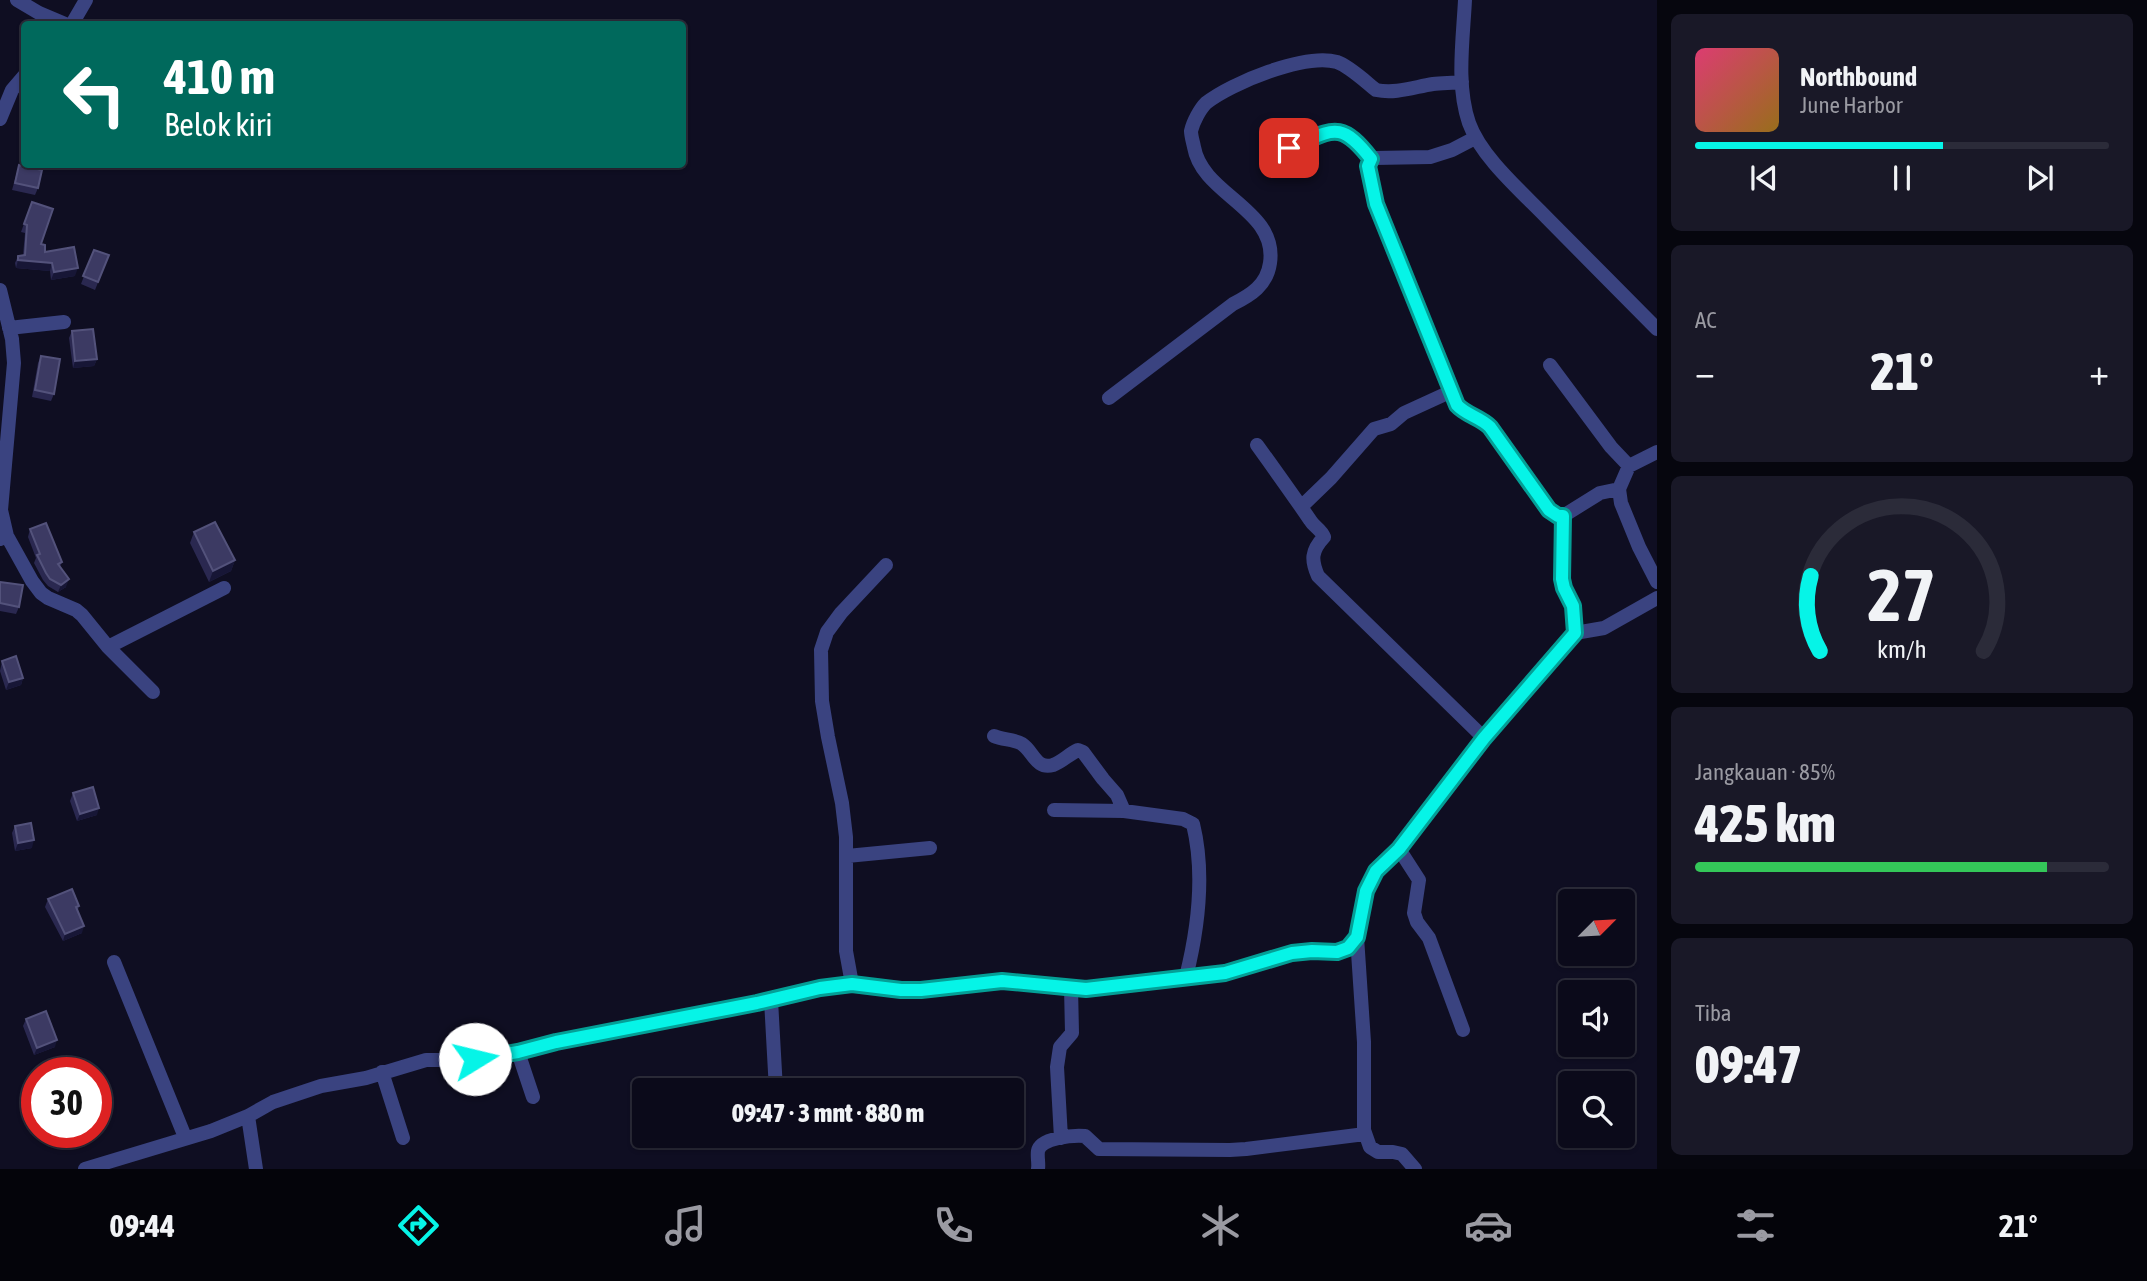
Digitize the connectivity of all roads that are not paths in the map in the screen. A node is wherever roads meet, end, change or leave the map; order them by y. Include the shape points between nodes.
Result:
1 (17, 0) edge
2 (86, 0) edge
3 (1466, 0) edge
4 (58, 21) edge
5 (74, 21) edge
6 (21, 80) edge
7 (1462, 82) junction
8 (0, 120) edge
9 (1475, 138) junction
10 (1289, 148) dead end
11 (1371, 159) junction
12 (0, 290) edge
13 (64, 322) dead end
14 (9, 328) junction
15 (1657, 329) edge
16 (1550, 365) dead end
17 (1452, 391) junction
18 (1110, 398) dead end
19 (1257, 445) dead end
20 (1657, 452) edge
21 (1629, 466) junction
22 (1619, 489) junction
23 (1301, 506) junction
24 (1563, 516) junction
25 (4, 538) edge
26 (887, 565) dead end
27 (1657, 582) edge
28 (224, 588) dead end
29 (1657, 598) edge
30 (1575, 633) junction
31 (108, 647) junction
32 (153, 692) dead end
33 (994, 736) dead end
34 (1484, 738) junction
35 (1054, 810) dead end
36 (1125, 811) junction
37 (930, 848) dead end
38 (1399, 849) junction
39 (847, 856) junction
40 (1357, 937) junction
41 (114, 962) dead end
42 (1186, 977) junction
43 (852, 984) junction
44 (1071, 987) junction
45 (771, 1000) junction
46 (1463, 1030) dead end
47 (518, 1052) junction
48 (383, 1072) junction
49 (775, 1078) edge
50 (533, 1097) dead end
51 (248, 1116) junction
52 (1365, 1134) junction
53 (185, 1137) junction
54 (403, 1138) dead end
55 (1061, 1138) junction
56 (85, 1169) edge
57 (256, 1169) edge
58 (1038, 1169) edge
59 (1415, 1169) edge

1 - 4 street
2 - 5 street
3 - 7 street
6 - 8 street
7 - 9 street
7 - 18 street via 1384,92 1338,62 1314,61 1250,79 1205,104 1191,132 1195,154 1204,170 1264,230 1271,256 1269,269 1252,294
9 - 11 street via 1430,157
9 - 15 street
10 - 11 street via 1337,131 1357,142
11 - 17 street via 1368,166 1376,204
12 - 14 street
13 - 14 street
14 - 25 street via 14,363 1,510
16 - 21 street
17 - 23 street via 1374,429
17 - 24 street via 1462,410 1490,427 1549,510
19 - 23 street
20 - 21 street
21 - 22 street
22 - 24 street via 1600,493
22 - 27 street via 1625,514
23 - 34 street via 1324,537 1312,554 1318,576
24 - 30 street via 1562,579 1573,606
25 - 31 street via 41,593 76,610
26 - 39 street via 841,613 821,650 822,701 842,803
28 - 31 street
29 - 30 street via 1604,628
30 - 34 street
31 - 32 street
33 - 36 street via 1025,746 1045,766 1078,750 1083,752
34 - 38 street
35 - 36 street
36 - 42 street via 1193,824 1198,911
37 - 39 street
38 - 40 street via 1370,882
38 - 46 street via 1417,874 1414,914 1429,938
39 - 43 street via 846,951
40 - 42 street via 1337,952 1292,953 1225,973
40 - 52 street
41 - 53 street
42 - 44 street
43 - 44 street via 911,990 1002,981
43 - 45 street
44 - 55 street via 1072,1033 1059,1047 1057,1067
45 - 47 street
45 - 49 street
47 - 48 street via 426,1060
47 - 50 street
48 - 51 street via 311,1089
48 - 54 street
51 - 53 street
51 - 57 street
52 - 55 street via 1230,1150 1099,1149 1085,1136
52 - 59 street via 1370,1147 1402,1154
53 - 56 street
55 - 58 street via 1040,1146

